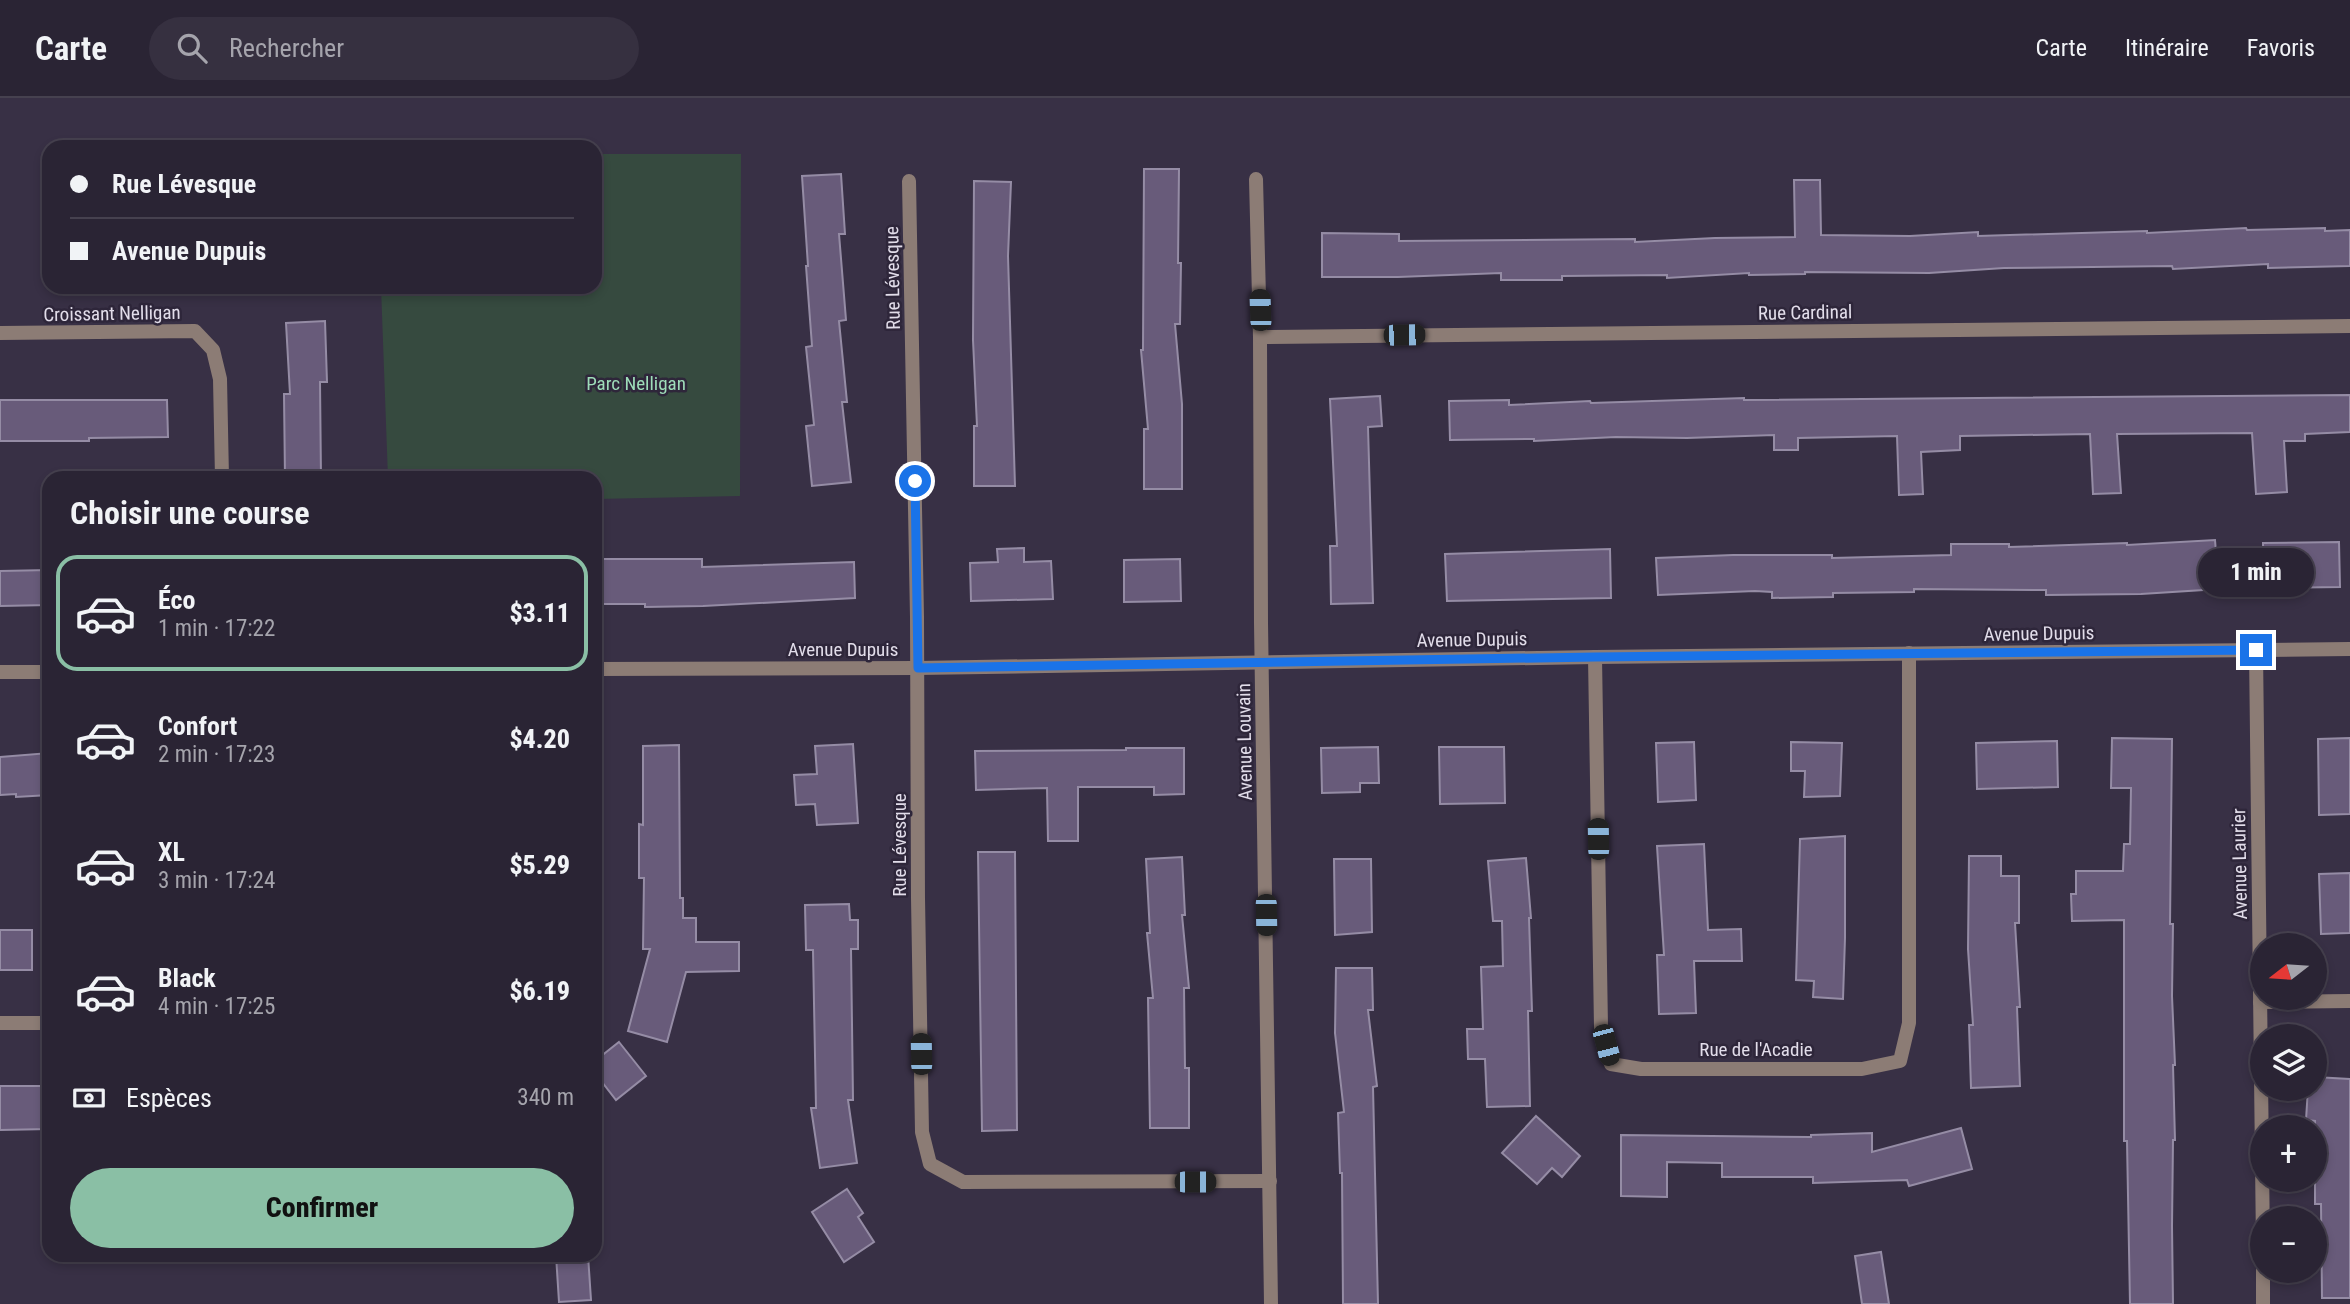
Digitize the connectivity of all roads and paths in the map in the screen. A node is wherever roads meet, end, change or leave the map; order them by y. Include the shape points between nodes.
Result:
1 (1256, 178) dead end
2 (909, 181) dead end
3 (2350, 326) edge
4 (0, 333) edge
5 (1261, 337) junction
6 (222, 471) edge
7 (2350, 649) edge
8 (2256, 650) junction
9 (1909, 653) junction
10 (1595, 657) junction
11 (1262, 662) junction
12 (918, 668) junction
13 (602, 669) edge
14 (0, 672) edge
15 (42, 672) edge
16 (2259, 933) edge
17 (2328, 1001) edge
18 (2350, 1001) edge
19 (2260, 1010) edge
20 (0, 1023) edge
21 (42, 1023) edge
22 (1270, 1181) junction
23 (2263, 1206) edge
24 (2263, 1283) edge
25 (1270, 1304) edge
26 (2263, 1304) edge

1 - 5 street, Avenue Louvain
2 - 12 street, Rue Lévesque
3 - 5 street, Rue Cardinal
4 - 6 street, Croissant Nelligan via 195,331 213,350 220,379
5 - 11 street, Avenue Louvain
7 - 8 street, Avenue Dupuis
8 - 9 street, Avenue Dupuis
8 - 16 street, Avenue Laurier
9 - 10 street, Avenue Dupuis
9 - 10 street, Rue de l'Acadie via 1909,1024 1900,1061 1862,1069 1641,1069 1611,1064 1601,1027
10 - 11 street, Avenue Dupuis
11 - 12 street, Avenue Dupuis
11 - 22 street, Avenue Louvain
12 - 13 street, Avenue Dupuis
12 - 22 street, Rue Lévesque via 922,1132 930,1164 962,1182
14 - 15 street
17 - 18 street
19 - 23 street, Avenue Laurier
20 - 21 street
22 - 25 street, Avenue Louvain
24 - 26 street

